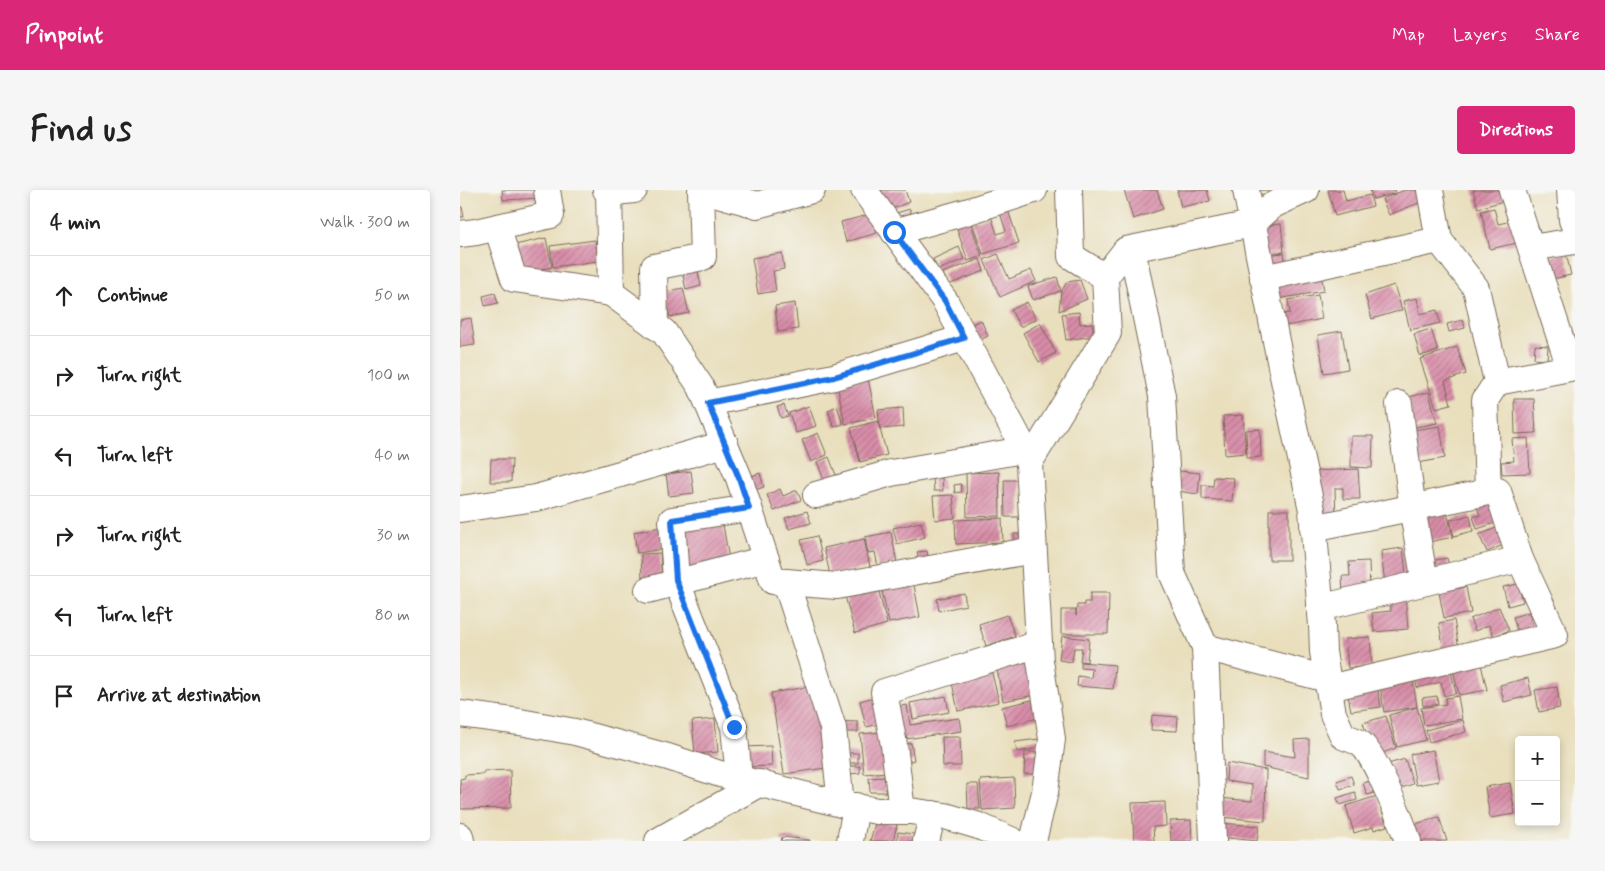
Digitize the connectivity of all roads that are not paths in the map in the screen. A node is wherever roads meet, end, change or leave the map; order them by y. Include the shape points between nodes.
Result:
1 (548, 190) edge
2 (608, 190) edge
3 (634, 190) edge
4 (702, 190) edge
5 (812, 190) edge
6 (864, 190) edge
7 (1034, 190) edge
8 (1069, 190) edge
9 (1246, 190) edge
10 (1306, 190) edge
11 (1430, 190) edge
12 (1512, 190) edge
13 (1570, 190) edge
14 (963, 201) edge
15 (1252, 224) junction
16 (497, 227) junction
17 (1575, 228) edge
18 (894, 232) junction
19 (460, 234) edge
20 (1438, 240) junction
21 (1575, 242) edge
22 (1531, 248) junction
23 (1132, 249) junction
24 (1105, 277) junction
25 (1264, 278) junction
26 (611, 293) junction
27 (655, 326) junction
28 (964, 338) junction
29 (1569, 374) edge
30 (1497, 382) junction
31 (708, 403) junction
32 (1399, 404) dead end
33 (725, 444) junction
34 (1026, 457) junction
35 (1488, 492) junction
36 (816, 495) dead end
37 (749, 508) junction
38 (1412, 508) junction
39 (460, 509) edge
40 (1313, 528) junction
41 (1033, 550) junction
42 (766, 559) junction
43 (1520, 559) junction
44 (786, 582) junction
45 (1425, 582) junction
46 (677, 583) junction
47 (648, 590) dead end
48 (1320, 608) junction
49 (1039, 644) junction
50 (1205, 647) junction
51 (1328, 684) junction
52 (460, 714) edge
53 (749, 781) junction
54 (849, 805) junction
55 (902, 811) junction
56 (933, 814) junction
57 (460, 836) edge
58 (461, 841) edge
59 (659, 841) edge
60 (850, 841) edge
61 (926, 841) edge
62 (1013, 841) edge
63 (1033, 841) edge
64 (1213, 841) edge
65 (1408, 841) edge

1 - 16 street via 551,215
2 - 3 street
2 - 26 street
4 - 5 street via 757,205
4 - 27 street via 702,257 654,267
6 - 18 street
7 - 14 street
8 - 24 street via 1071,256
9 - 15 street
10 - 15 street via 1274,205
11 - 20 street
12 - 22 street
13 - 17 street
14 - 18 street
15 - 23 street
15 - 25 street
16 - 19 street
16 - 26 street via 514,279
18 - 28 street via 945,301
20 - 25 street
20 - 30 street via 1476,288
21 - 22 street
22 - 29 street via 1570,368
23 - 24 street via 1126,250
23 - 50 street via 1162,396 1172,573
24 - 34 street via 1108,332
25 - 40 street
26 - 27 street
27 - 31 street via 664,332
28 - 31 street via 834,377
28 - 34 street
29 - 30 street
30 - 35 street via 1485,400
31 - 33 street
32 - 38 street
33 - 37 street
33 - 39 street via 536,498
34 - 36 street via 891,473
34 - 41 street
35 - 38 street
35 - 43 street via 1498,492
37 - 42 street
37 - 46 street via 672,520
38 - 40 street
38 - 45 street
40 - 48 street
41 - 44 street via 838,586
41 - 49 street
42 - 44 street via 773,581
42 - 46 street
43 - 45 street
43 - 51 street via 1555,635
44 - 54 street via 834,728
45 - 48 street
46 - 47 street
46 - 53 street via 734,727
48 - 51 street
49 - 55 street via 884,692
49 - 63 street via 1052,739 1045,792
50 - 51 street
50 - 64 street
51 - 65 street via 1333,714 1343,736 1362,744 1380,773
52 - 53 street via 575,732
53 - 54 street
53 - 59 street
54 - 55 street via 877,811
54 - 60 street
55 - 56 street
56 - 61 street
56 - 62 street via 979,826
57 - 58 street

